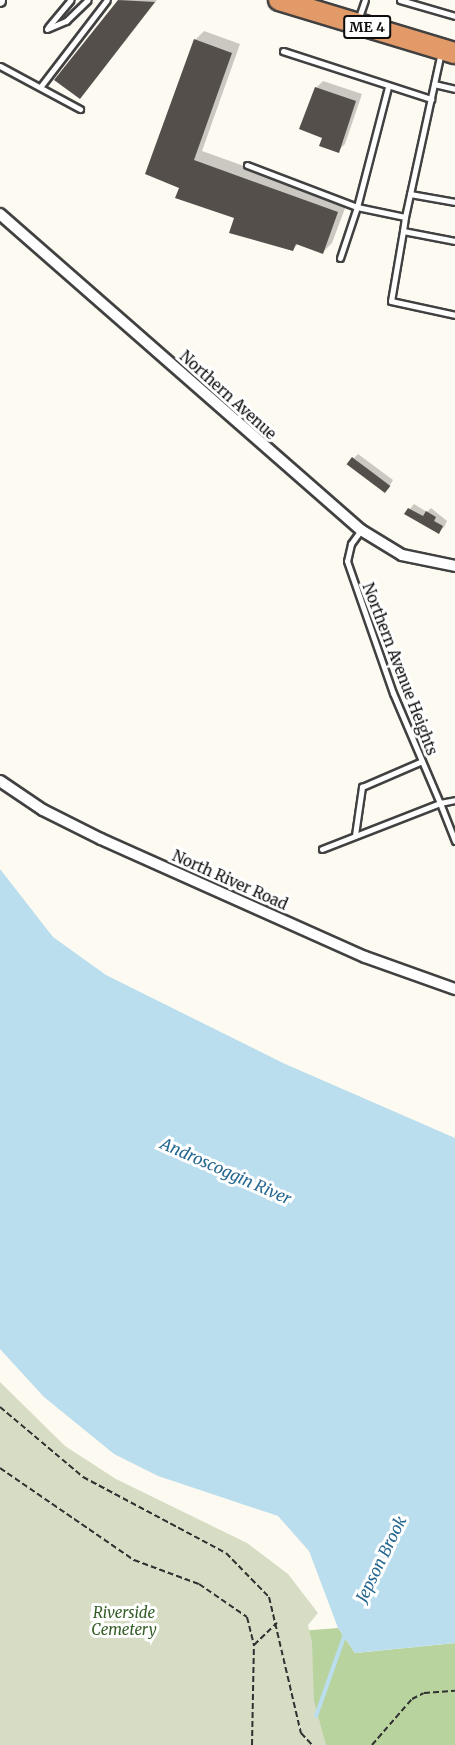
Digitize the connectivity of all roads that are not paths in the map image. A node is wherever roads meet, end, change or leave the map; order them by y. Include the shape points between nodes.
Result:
1 (71, 0) edge
2 (88, 0) edge
3 (107, 0) edge
4 (279, 0) edge
5 (365, 0) edge
6 (400, 0) edge
7 (455, 16) edge
8 (357, 24) junction
9 (283, 51) dead end
10 (448, 51) edge
11 (0, 66) edge
12 (435, 84) junction
13 (41, 86) junction
14 (388, 87) junction
15 (455, 89) edge
16 (431, 99) junction
17 (80, 110) dead end
18 (248, 165) dead end
19 (410, 194) junction
20 (455, 202) edge
21 (357, 207) junction
22 (0, 214) edge
23 (405, 217) junction
24 (403, 231) junction
25 (455, 241) edge
26 (340, 258) dead end
27 (455, 315) edge
28 (361, 530) junction
29 (455, 566) edge
30 (422, 761) junction
31 (0, 781) edge
32 (455, 800) edge
33 (440, 803) junction
34 (355, 835) junction
35 (455, 841) edge
36 (322, 849) dead end
37 (455, 989) edge

1 - 2 lane via 47,29 66,21
3 - 13 lane
4 - 8 highway, ME 4
5 - 8 lane
6 - 7 lane
8 - 10 highway, ME 4
9 - 14 lane
10 - 12 lane
11 - 13 lane
12 - 15 lane
12 - 16 lane
13 - 17 lane
14 - 16 lane
14 - 21 lane
16 - 19 lane
18 - 21 lane
19 - 20 lane
19 - 23 lane
21 - 23 lane
21 - 26 lane
22 - 28 street, Northern Avenue
23 - 24 lane
24 - 25 lane
24 - 27 lane via 391,302
28 - 29 street, Northern Avenue via 416,560
28 - 30 lane, Northern Avenue Heights via 351,544 347,561 393,693
30 - 33 lane, Northern Avenue Heights
30 - 34 lane via 362,787
31 - 37 street, North River Road via 43,810 122,848 365,957
32 - 33 lane
33 - 34 lane
33 - 35 lane, Northern Avenue Heights
34 - 36 lane

